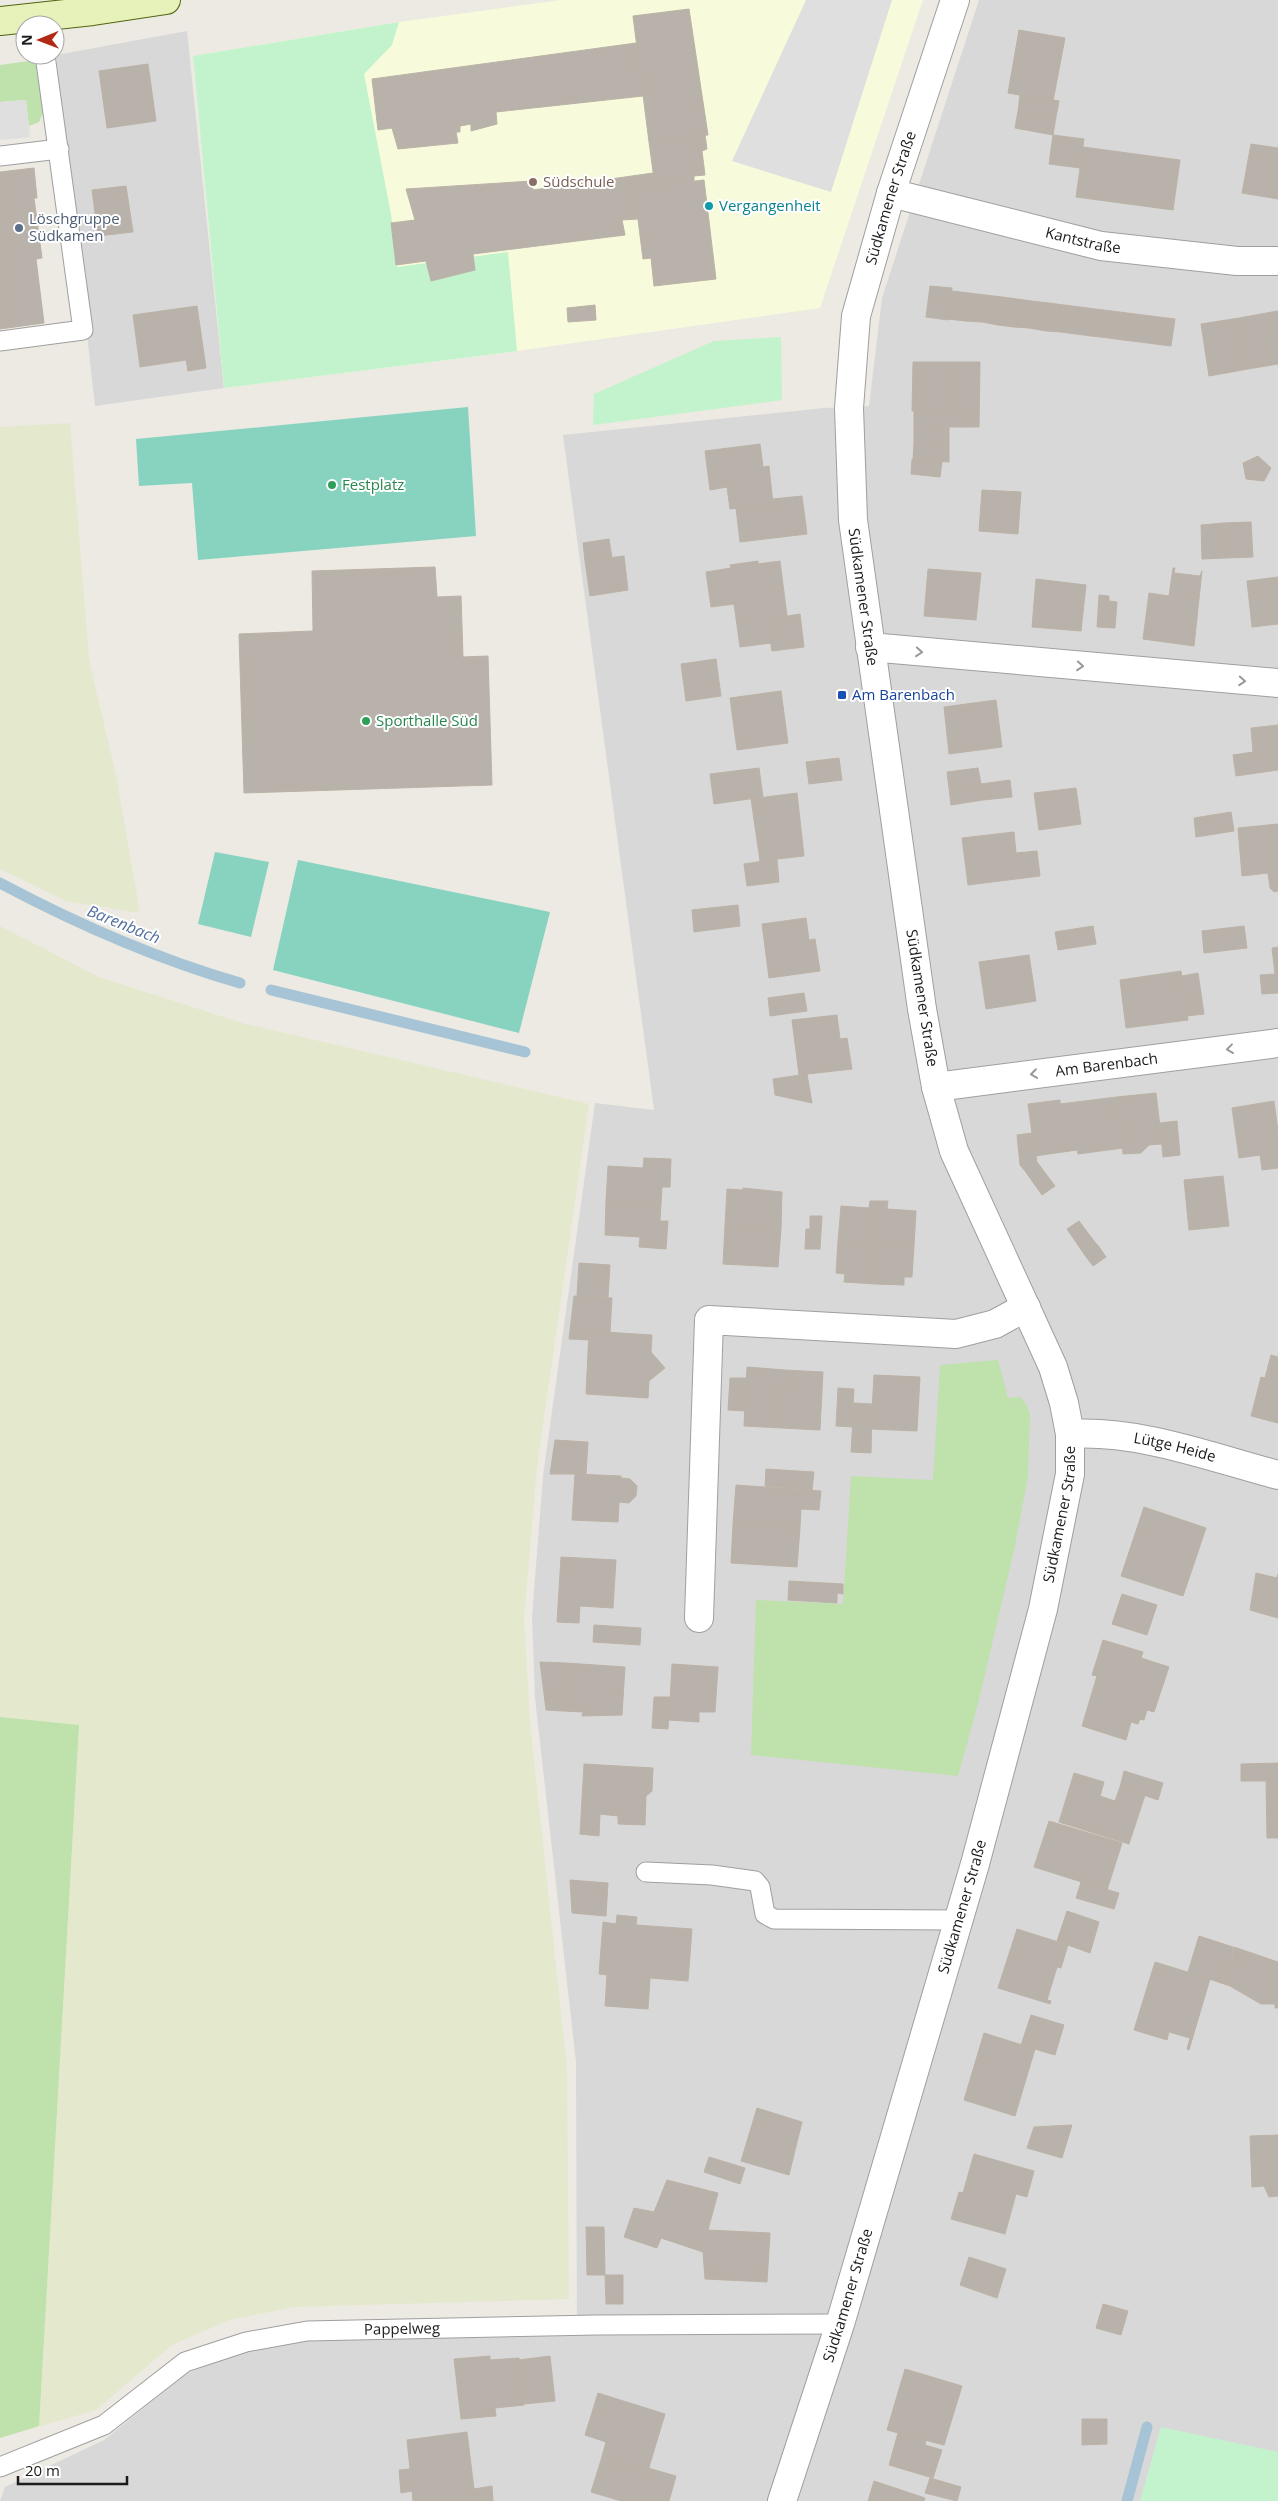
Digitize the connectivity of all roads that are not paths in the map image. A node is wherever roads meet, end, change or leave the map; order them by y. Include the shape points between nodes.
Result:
1 (166, 0) edge
2 (955, 0) edge
3 (65, 17) edge
4 (0, 21) edge
5 (15, 21) edge
6 (47, 65) edge
7 (59, 149) junction
8 (0, 156) edge
9 (891, 193) junction
10 (1278, 261) edge
11 (0, 341) edge
12 (870, 647) junction
13 (1278, 683) edge
14 (1278, 1043) edge
15 (936, 1087) junction
16 (1026, 1307) junction
17 (1070, 1434) junction
18 (1278, 1474) edge
19 (699, 1618) dead end
20 (646, 1872) dead end
21 (958, 1920) junction
22 (840, 2324) junction
23 (0, 2467) edge
24 (782, 2501) edge

1 - 3 main road
2 - 9 street, Südkamener Straße
4 - 5 main road
6 - 7 lane
7 - 8 lane
7 - 11 lane via 83,330
9 - 10 street, Kantstraße via 1102,246 1237,261
9 - 12 street, Südkamener Straße via 856,316 849,408 853,520
12 -> 13 street
12 - 15 street, Südkamener Straße
14 -> 15 street, Am Barenbach
15 - 16 street, Südkamener Straße via 954,1151
16 - 17 street, Südkamener Straße via 1053,1367
16 - 19 street via 995,1324 956,1334 709,1320
17 - 18 street, Lütge Heide via 1100,1432 1138,1438
17 - 21 street, Südkamener Straße via 1070,1474 1043,1609
20 - 21 lane via 755,1881 760,1887 765,1914 774,1919
21 - 22 street, Südkamener Straße
22 - 23 lane, Pappelweg via 307,2331 246,2342 186,2362 104,2425
22 - 24 street, Südkamener Straße

